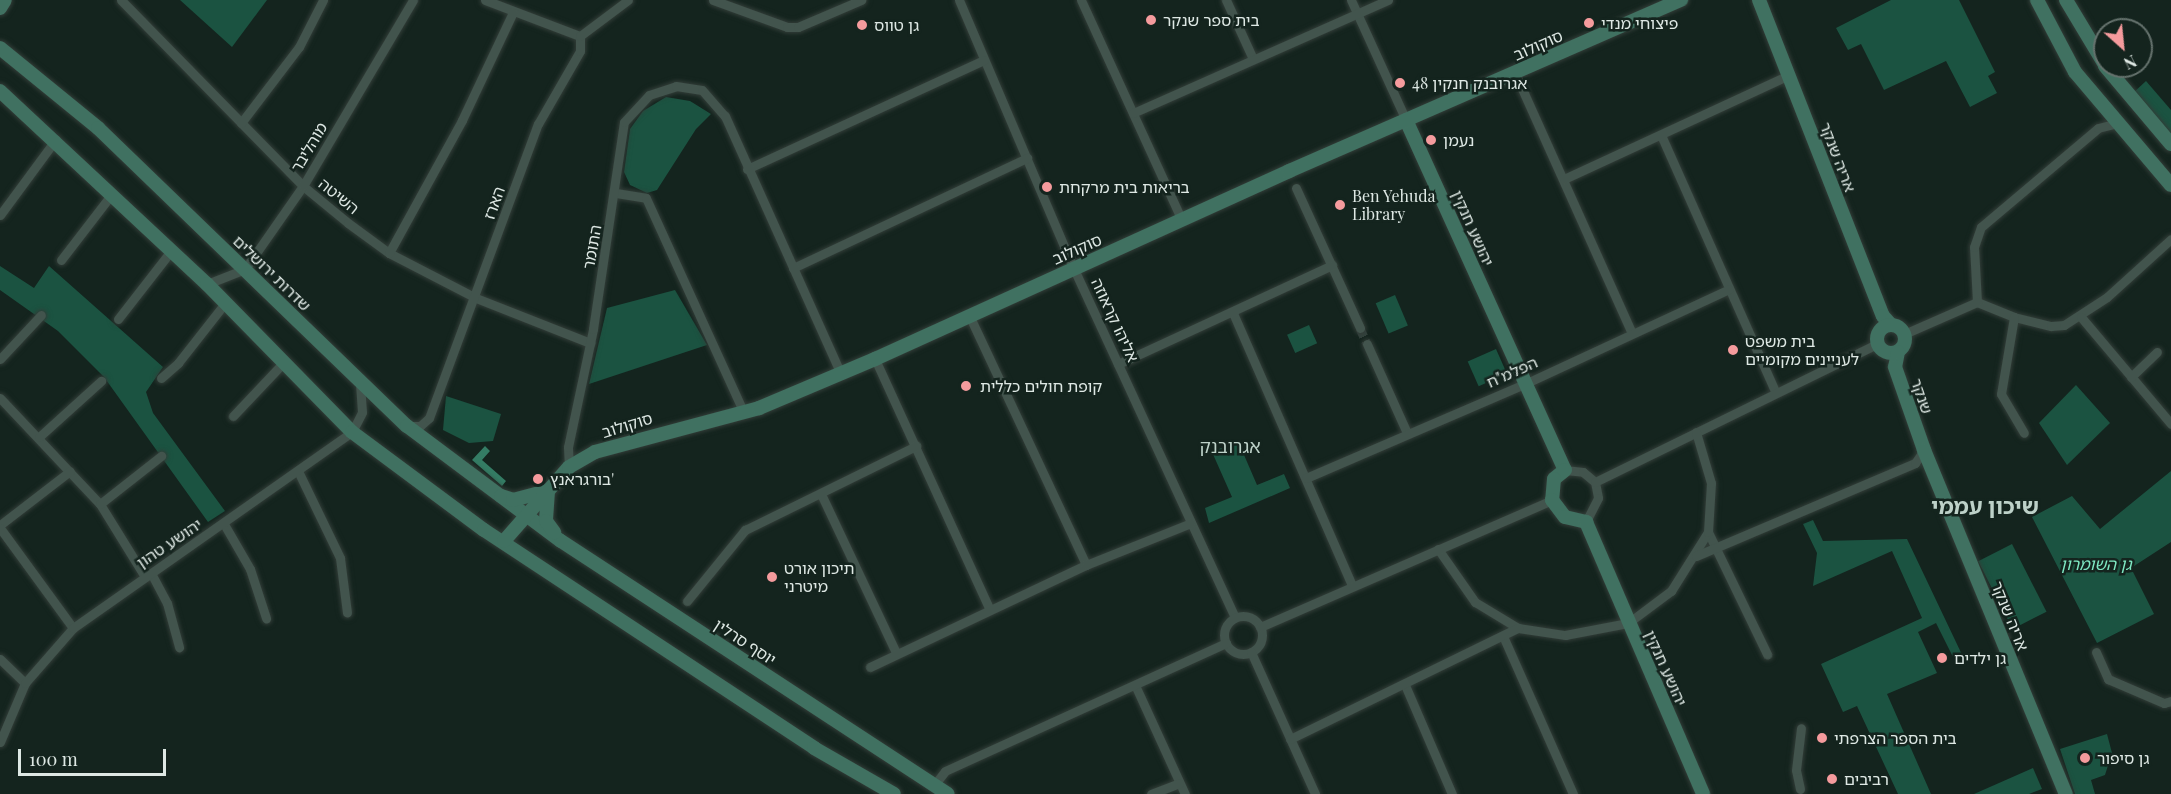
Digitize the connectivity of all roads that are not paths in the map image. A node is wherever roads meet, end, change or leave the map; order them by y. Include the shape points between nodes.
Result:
1 (5, 0) edge
2 (121, 0) edge
3 (323, 0) edge
4 (412, 0) edge
5 (485, 0) edge
6 (628, 0) edge
7 (713, 0) edge
8 (861, 0) edge
9 (959, 0) edge
10 (1081, 0) edge
11 (1226, 0) edge
12 (1351, 0) edge
13 (1388, 0) edge
14 (1681, 0) edge
15 (1759, 0) edge
16 (2037, 0) edge
17 (2066, 0) edge
18 (0, 8) edge
19 (513, 12) junction
20 (1358, 14) junction
21 (580, 36) junction
22 (2093, 46) edge
23 (0, 48) edge
24 (1253, 59) junction
25 (984, 60) junction
26 (1787, 76) junction
27 (2115, 78) edge
28 (1519, 82) dead end
29 (0, 91) edge
30 (1133, 113) junction
31 (1406, 120) junction
32 (241, 123) junction
33 (2118, 123) junction
34 (1661, 135) junction
35 (56, 139) junction
36 (2171, 144) edge
37 (1027, 158) junction
38 (747, 169) junction
39 (1564, 179) junction
40 (2171, 185) edge
41 (303, 186) junction
42 (1296, 188) dead end
43 (616, 193) junction
44 (111, 195) junction
45 (0, 215) edge
46 (1182, 221) junction
47 (2171, 239) edge
48 (171, 251) junction
49 (389, 253) junction
50 (61, 260) dead end
51 (1332, 265) junction
52 (793, 268) junction
53 (245, 269) junction
54 (1074, 269) junction
55 (207, 284) junction
56 (1729, 289) junction
57 (476, 298) junction
58 (1977, 302) junction
59 (225, 303) junction
60 (1233, 313) junction
61 (41, 315) dead end
62 (969, 315) junction
63 (2014, 317) junction
64 (2081, 317) junction
65 (118, 319) dead end
66 (1891, 325) junction
67 (1360, 328) tunnel mouth
68 (1632, 333) junction
69 (1905, 334) junction
70 (590, 343) junction
71 (1367, 344) tunnel mouth
72 (1877, 344) junction
73 (1898, 351) junction
74 (2157, 352) dead end
75 (0, 359) edge
76 (875, 360) junction
77 (284, 362) junction
78 (1118, 364) junction
79 (841, 374) junction
80 (2130, 377) junction
81 (161, 378) dead end
82 (101, 381) dead end
83 (360, 383) junction
84 (1525, 384) junction
85 (1776, 393) junction
86 (0, 398) edge
87 (744, 412) junction
88 (232, 416) dead end
89 (2171, 424) edge
90 (407, 426) junction
91 (352, 432) junction
92 (1696, 432) junction
93 (1407, 433) junction
94 (2024, 433) dead end
95 (39, 436) junction
96 (916, 446) junction
97 (1924, 450) junction
98 (161, 456) dead end
99 (570, 467) junction
100 (1565, 470) junction
101 (70, 471) junction
102 (298, 471) junction
103 (1306, 478) junction
104 (1595, 482) junction
105 (548, 490) junction
106 (821, 494) junction
107 (498, 495) junction
108 (1552, 500) junction
109 (100, 504) junction
110 (524, 516) junction
111 (1586, 522) junction
112 (1191, 523) junction
113 (224, 524) junction
114 (0, 526) edge
115 (1708, 532) junction
116 (504, 541) junction
117 (561, 541) junction
118 (1717, 548) junction
119 (1438, 549) junction
120 (1696, 556) junction
121 (1086, 565) junction
122 (148, 575) junction
123 (1352, 585) junction
124 (687, 601) dead end
125 (990, 610) junction
126 (347, 613) dead end
127 (266, 618) dead end
128 (1235, 618) junction
129 (1628, 623) junction
130 (1260, 627) junction
131 (73, 628) junction
132 (1518, 628) junction
133 (1503, 636) junction
134 (1226, 643) junction
135 (179, 647) dead end
136 (1251, 652) junction
137 (2096, 652) dead end
138 (896, 653) junction
139 (1767, 654) dead end
140 (0, 659) edge
141 (870, 667) dead end
142 (26, 683) junction
143 (1135, 685) junction
144 (1405, 685) junction
145 (2171, 701) edge
146 (3, 721) edge
147 (1801, 728) dead end
148 (1290, 739) junction
149 (0, 742) edge
150 (911, 769) junction
151 (945, 771) junction
152 (1179, 783) junction
153 (934, 789) edge
154 (1800, 789) dead end
155 (894, 794) edge
156 (948, 794) edge
157 (1151, 794) edge
158 (1185, 794) edge
159 (1315, 794) edge
160 (1452, 794) edge
161 (1573, 794) edge
162 (1703, 794) edge
163 (2066, 794) edge

1 - 18 street
2 - 32 street, השיטה
3 - 32 street via 299,47
4 - 41 street, מוהליבר
5 - 19 street
6 - 21 street
7 - 8 street via 787,27 798,27
9 - 25 street, אליהו קראוזה
10 - 30 street
11 - 24 street
12 - 20 street, יהושע חנקין
13 - 20 street
14 - 31 street, סוקולוב
15 - 26 street, אריה שנקר
16 - 33 street via 2075,72
17 - 22 street
19 - 21 street
19 - 49 street via 462,120
20 - 24 street
20 - 31 street, יהושע חנקין
21 - 57 street, הארז via 580,51 538,124
23 - 53 street, שדרות ירושלים via 98,128
24 - 30 street
25 - 37 street, אליהו קראוזה
25 - 38 street
26 - 34 street
26 - 66 street, אריה שנקר via 1883,316
27 - 36 street
28 - 39 street
29 - 35 street
30 - 46 street
31 - 46 street, סוקולוב
31 - 84 street, יהושע חנקין
32 - 41 street, השיטה
33 - 40 street
33 - 58 street via 2098,128 1981,227 1974,247
34 - 39 street
34 - 56 street
35 - 44 street
35 - 45 street
37 - 52 street
37 - 54 street, אליהו קראוזה
38 - 43 street, התומר via 725,116 702,90 676,86 649,94 624,122
38 - 52 street
39 - 68 street
41 - 49 street, השיטה
41 - 53 street, מוהליבר
42 - 51 street
43 - 70 street, התומר
43 - 87 street via 645,198
44 - 48 street
44 - 50 street
46 - 54 street, סוקולוב
47 - 64 street
48 - 55 street
48 - 65 street
49 - 57 street, השיטה
51 - 60 street
51 - 67 street
52 - 79 street
53 - 55 street
53 - 83 street, שדרות ירושלים
54 - 62 street, סוקולוב
54 - 78 street, אליהו קראוזה
55 - 59 street
56 - 68 street, הפלמ"ח
56 - 85 street
57 - 70 street, השיטה
57 - 90 street, הארז via 429,418 420,426
58 - 63 street
58 - 69 street
59 - 77 street
59 - 81 street via 178,363
60 - 78 street
60 - 103 street
61 - 75 street
62 - 76 street, סוקולוב
62 - 121 street
63 - 64 street via 2051,326
63 - 94 street via 2001,394
64 - 80 street
66 - 69 street
66 - 72 street via 1879,331
68 - 84 street, הפלמ"ח
69 - 73 street via 1905,342
70 - 99 street, התומר via 568,447
71 - 93 street
72 - 73 street via 1886,352
72 - 85 street
73 - 97 street, שנקר via 1895,367
74 - 80 street
76 - 79 street, סוקולוב
76 - 96 street
77 - 88 street
77 - 91 street
78 - 112 street, אליהו קראוזה
79 - 87 street, סוקולוב
80 - 89 street
82 - 95 street
83 - 90 street, שדרות ירושלים
83 - 91 street via 362,412
84 - 93 street, הפלמ"ח
84 - 100 street, יהושע חנקין
85 - 92 street
86 - 95 street
87 - 99 street, סוקולוב via 658,432 595,452
90 - 107 street, שדרות ירושלים
91 - 102 street, יהושע טהון
91 - 116 street
92 - 104 street
92 - 115 street via 1710,483
93 - 103 street, הפלמ"ח
95 - 101 street
96 - 106 street
96 - 125 street
97 - 118 street via 1915,463
97 - 163 street, אריה שנקר
98 - 109 street
99 - 105 street, סוקולוב
100 - 104 street via 1583,472
100 - 108 street via 1554,479
101 - 109 street
101 - 114 street
102 - 113 street, יהושע טהון
102 - 126 street via 340,558
103 - 123 street
104 - 111 street via 1598,498
105 - 107 street via 513,500
105 - 110 street, סוקולוב
105 - 117 street via 546,520
106 - 124 street via 745,530
106 - 138 street
107 - 110 street, שדרות ירושלים
108 - 111 street via 1565,517
108 - 119 street
109 - 122 street
110 - 116 street, סוקולוב
110 - 117 street, יוסף סרלין
111 - 129 street, יהושע חנקין
112 - 121 street
112 - 128 street, אליהו קראוזה
113 - 122 street, יהושע טהון
113 - 127 street via 250,569
114 - 131 street
115 - 118 street
115 - 120 street
116 - 155 street via 814,748
117 - 150 street, יוסף סרלין
118 - 120 street
118 - 139 street
119 - 123 street
119 - 132 street via 1475,602
120 - 129 street via 1671,591
121 - 125 street
122 - 131 street, יהושע טהון
122 - 135 street via 167,603
123 - 130 street
125 - 138 street
128 - 130 street via 1252,618
128 - 134 street via 1224,631
129 - 132 street via 1565,635
129 - 162 street, יהושע חנקין
130 - 136 street via 1259,644
131 - 142 street, יהושע טהון
132 - 133 street
133 - 144 street
133 - 161 street
134 - 136 street via 1234,651
134 - 143 street
136 - 148 street
137 - 145 street via 2108,679 2164,703
138 - 141 street
140 - 142 street
142 - 146 street, יהושע טהון
143 - 151 street
143 - 152 street
144 - 148 street
144 - 160 street
146 - 149 street, יהושע טהון
147 - 154 street via 1796,770
148 - 159 street
150 - 151 street
150 - 153 street, יוסף סרלין
151 - 153 street
152 - 157 street
152 - 158 street
153 - 156 street, יוסף סרלין

